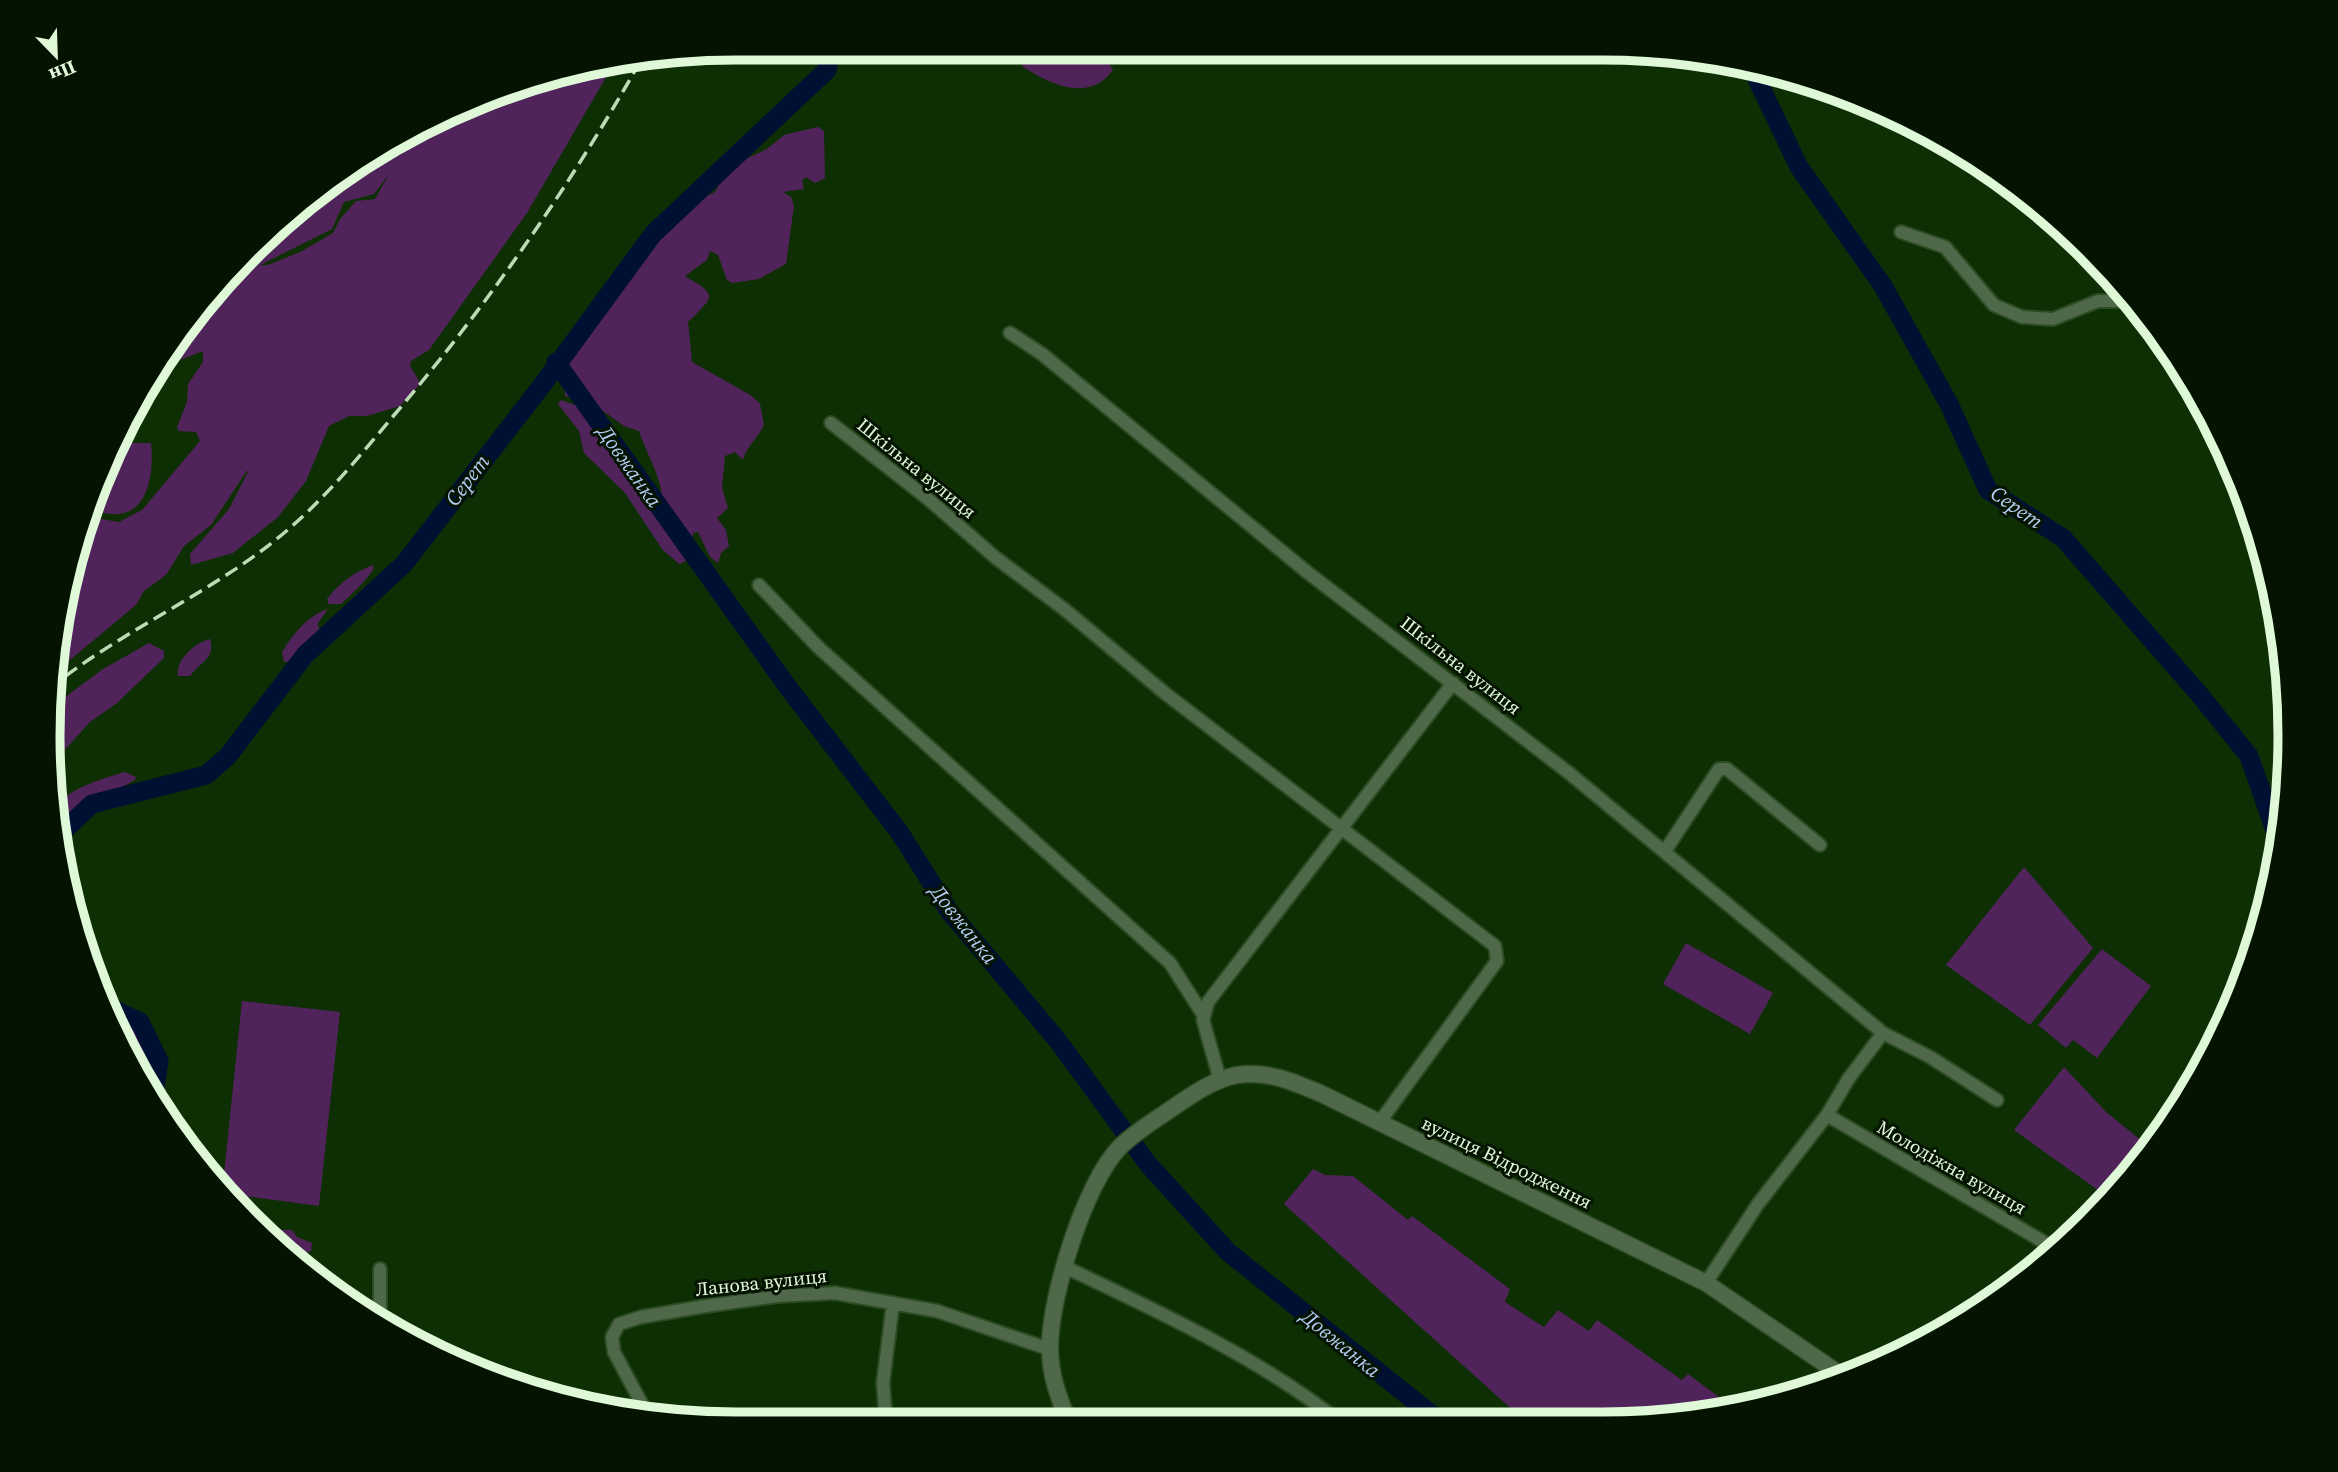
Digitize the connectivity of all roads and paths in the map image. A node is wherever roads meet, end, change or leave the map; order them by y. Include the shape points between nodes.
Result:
1 (1901, 232) dead end
2 (2120, 301) edge
3 (1010, 333) dead end
4 (831, 423) dead end
5 (759, 585) dead end
6 (1453, 683) junction
7 (1342, 829) junction
8 (1820, 845) dead end
9 (1665, 851) junction
10 (1202, 1013) junction
11 (1884, 1033) junction
12 (1220, 1080) junction
13 (1997, 1100) dead end
14 (1827, 1115) junction
15 (1379, 1123) junction
16 (2048, 1245) edge
17 (1065, 1267) junction
18 (380, 1269) dead end
19 (1706, 1283) junction
20 (893, 1303) junction
21 (380, 1311) edge
22 (1049, 1349) junction
23 (1835, 1371) edge
24 (643, 1406) edge
25 (885, 1412) edge
26 (1065, 1412) edge
27 (1327, 1412) edge

1 - 2 street via 1945,247 1994,305 2022,317 2053,319 2098,301
3 - 6 street, Шкільна вулиця
4 - 7 street, Шкільна вулиця via 1166,694
5 - 10 street via 818,647 1170,963
6 - 7 street
6 - 9 street, Шкільна вулиця
7 - 10 street
7 - 15 street, Шкільна вулиця via 1487,939 1497,954 1497,961
8 - 9 street via 1727,769 1719,769
9 - 11 street, Шкільна вулиця
10 - 12 street
11 - 13 street, Шкільна вулиця
11 - 14 street
12 - 15 street, вулиця Відродження via 1259,1074 1285,1078
12 - 17 street, вулиця Відродження via 1119,1148 1098,1176
14 - 16 street, Молодіжна вулиця
14 - 19 street via 1758,1204
15 - 19 street, вулиця Відродження
17 - 22 street, вулиця Відродження
17 - 27 street via 1254,1363
18 - 21 street
19 - 23 street, вулиця Відродження
20 - 22 street, Ланова вулиця via 937,1311
20 - 24 street, Ланова вулиця via 835,1293 778,1296 618,1324 611,1337 614,1352
20 - 25 street via 883,1383
22 - 26 street, вулиця Відродження via 1053,1380

